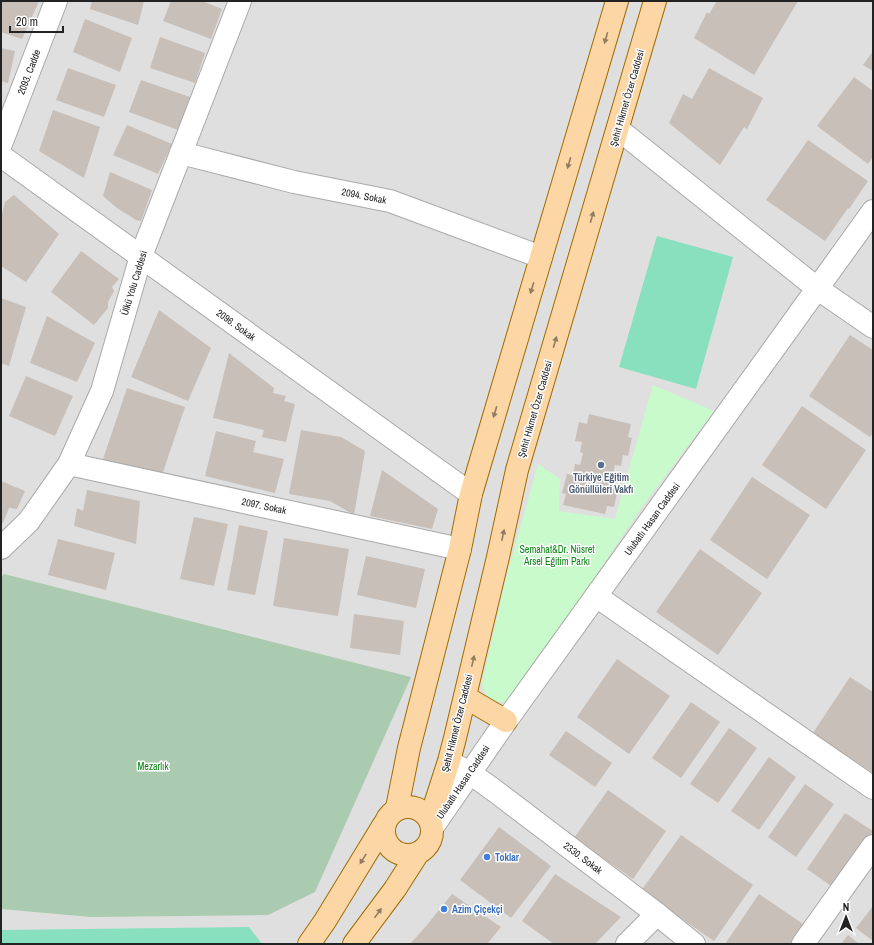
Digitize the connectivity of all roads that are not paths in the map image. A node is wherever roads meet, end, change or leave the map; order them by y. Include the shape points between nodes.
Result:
1 (56, 1) edge
2 (240, 1) edge
3 (617, 1) edge
4 (656, 1) edge
5 (618, 129) junction
6 (1, 144) edge
7 (181, 153) junction
8 (1, 156) edge
9 (873, 211) edge
10 (141, 256) junction
11 (541, 257) junction
12 (818, 289) junction
13 (873, 327) edge
14 (69, 464) junction
15 (471, 494) junction
16 (1, 548) edge
17 (460, 548) junction
18 (596, 596) junction
19 (464, 697) junction
20 (506, 721) junction
21 (449, 761) junction
22 (470, 773) junction
23 (873, 788) edge
24 (397, 808) junction
25 (431, 824) junction
26 (384, 826) junction
27 (873, 846) edge
28 (418, 853) junction
29 (657, 914) junction
30 (309, 944) edge
31 (354, 944) edge
32 (626, 944) edge
33 (694, 944) edge
34 (803, 944) edge

1 - 6 street, 2093. Cadde
2 - 7 street, Ülkü Yolu Caddesi
3 -> 11 main road
4 - 5 main road, Şehit Hikmet Özer Caddesi
5 - 12 street
19 -> 5 main road, Şehit Hikmet Özer Caddesi via 517,470
7 - 10 street, Ülkü Yolu Caddesi
7 - 11 street, 2094. Sokak via 294,182 390,200
8 - 10 street, 2096. Sokak
9 - 12 street, Ulubatlı Hasan Caddesi
10 - 14 street, Ülkü Yolu Caddesi via 102,391
10 - 15 street, 2096. Sokak
11 -> 15 main road
12 - 13 street
12 - 18 street, Ulubatlı Hasan Caddesi
14 - 16 street, Ülkü Yolu Caddesi via 29,520
14 - 17 street, 2097. Sokak
15 - 17 main road
17 - 24 main road
18 - 20 street, Ulubatlı Hasan Caddesi
18 - 23 street
19 - 20 main road
19 - 21 main road, Şehit Hikmet Özer Caddesi
20 - 22 street, Ulubatlı Hasan Caddesi
21 - 22 street, 2330. Sokak
21 - 25 main road, Şehit Hikmet Özer Caddesi
22 - 25 street, Ulubatlı Hasan Caddesi
22 - 29 street, 2330. Sokak
24 - 25 main road via 405,806 420,809
24 - 26 main road via 391,812
25 - 28 main road via 432,836 424,849
26 - 28 main road via 385,840 395,852 410,855
26 -> 30 main road
27 - 34 street
31 -> 28 main road via 399,884
29 - 32 street
29 - 33 street, 2330. Sokak

